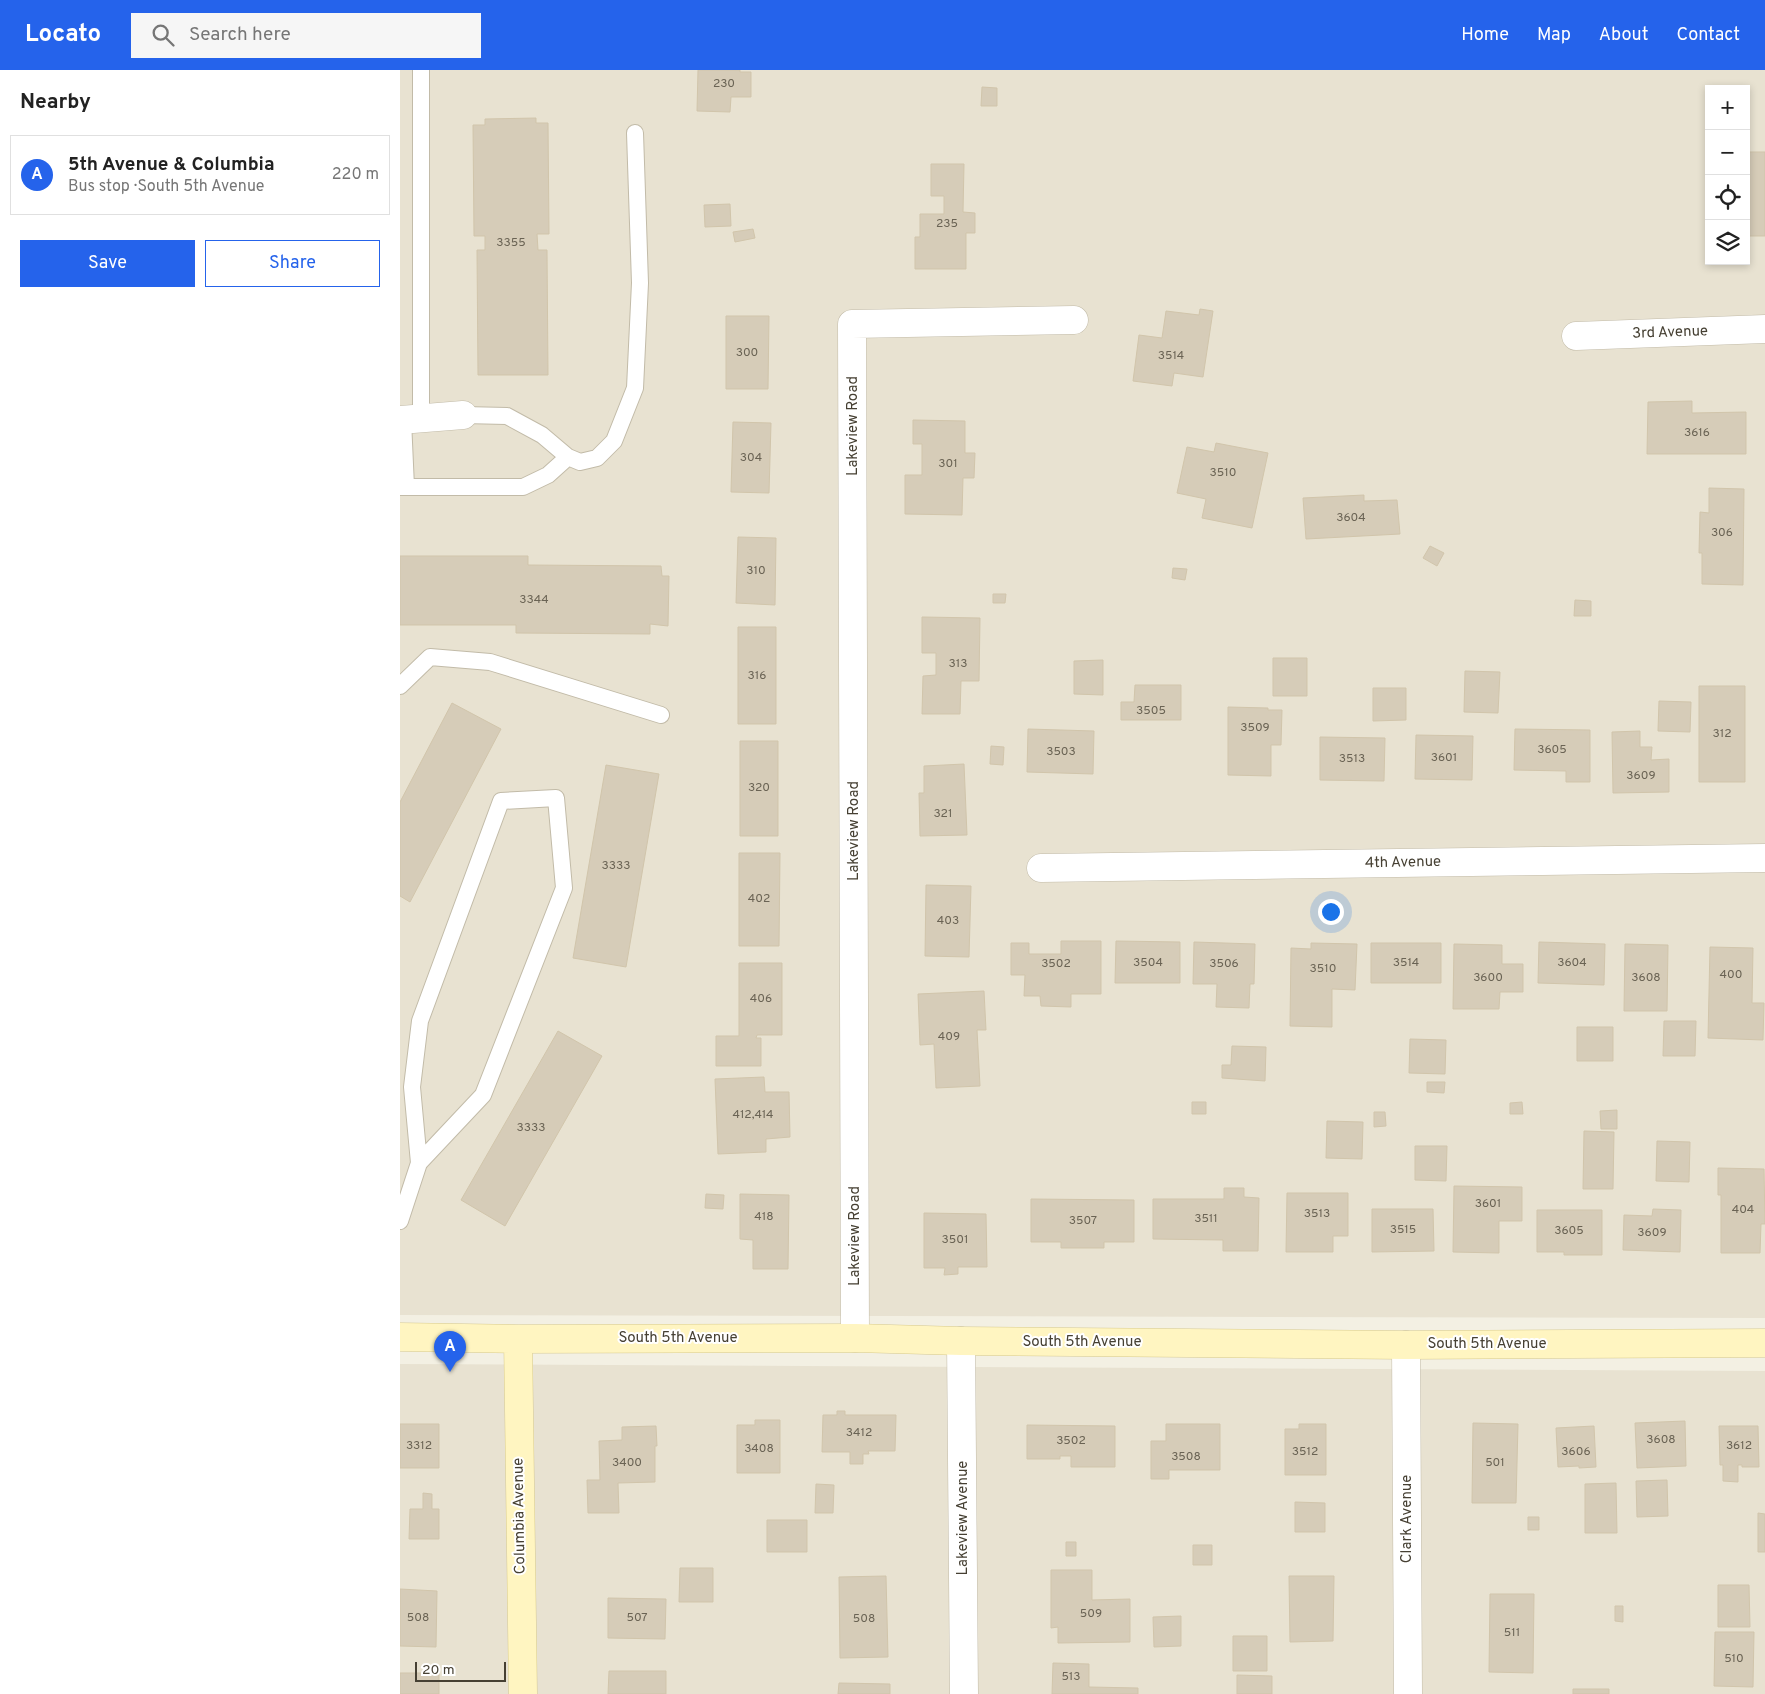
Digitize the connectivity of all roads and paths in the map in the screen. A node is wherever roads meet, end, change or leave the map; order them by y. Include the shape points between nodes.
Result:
1 (421, 70) edge
2 (635, 134) dead end
3 (1074, 320) dead end
4 (1765, 329) edge
5 (1576, 336) dead end
6 (463, 415) joint
7 (408, 420) edge
8 (568, 458) junction
9 (403, 487) edge
10 (400, 686) edge
11 (661, 715) dead end
12 (1765, 858) edge
13 (1040, 868) dead end
14 (419, 1163) junction
15 (400, 1221) edge
16 (400, 1337) edge
17 (855, 1338) junction
18 (518, 1339) junction
19 (961, 1341) junction
20 (1765, 1343) edge
21 (1406, 1345) junction
22 (523, 1694) edge
23 (964, 1694) edge
24 (1408, 1694) edge

1 - 7 lane
2 - 8 lane via 640,282 635,388 614,441 597,458 580,462
3 - 17 street, Lakeview Road via 852,324
4 - 5 street, 3rd Avenue
6 - 7 street
6 - 8 lane via 507,416 542,435
7 - 9 lane
8 - 9 lane via 548,475 523,487
10 - 11 lane via 430,657 490,662
12 - 13 street, 4th Avenue
14 - 14 lane via 483,1095 564,888 556,798 501,801 420,1021 412,1086
14 - 15 lane
16 - 18 street, South 5th Avenue
17 - 18 street, South 5th Avenue
17 - 19 street, South 5th Avenue
18 - 22 street, Columbia Avenue
19 - 21 street, South 5th Avenue
19 - 23 street, Lakeview Avenue
20 - 21 street, South 5th Avenue
21 - 24 street, Clark Avenue

